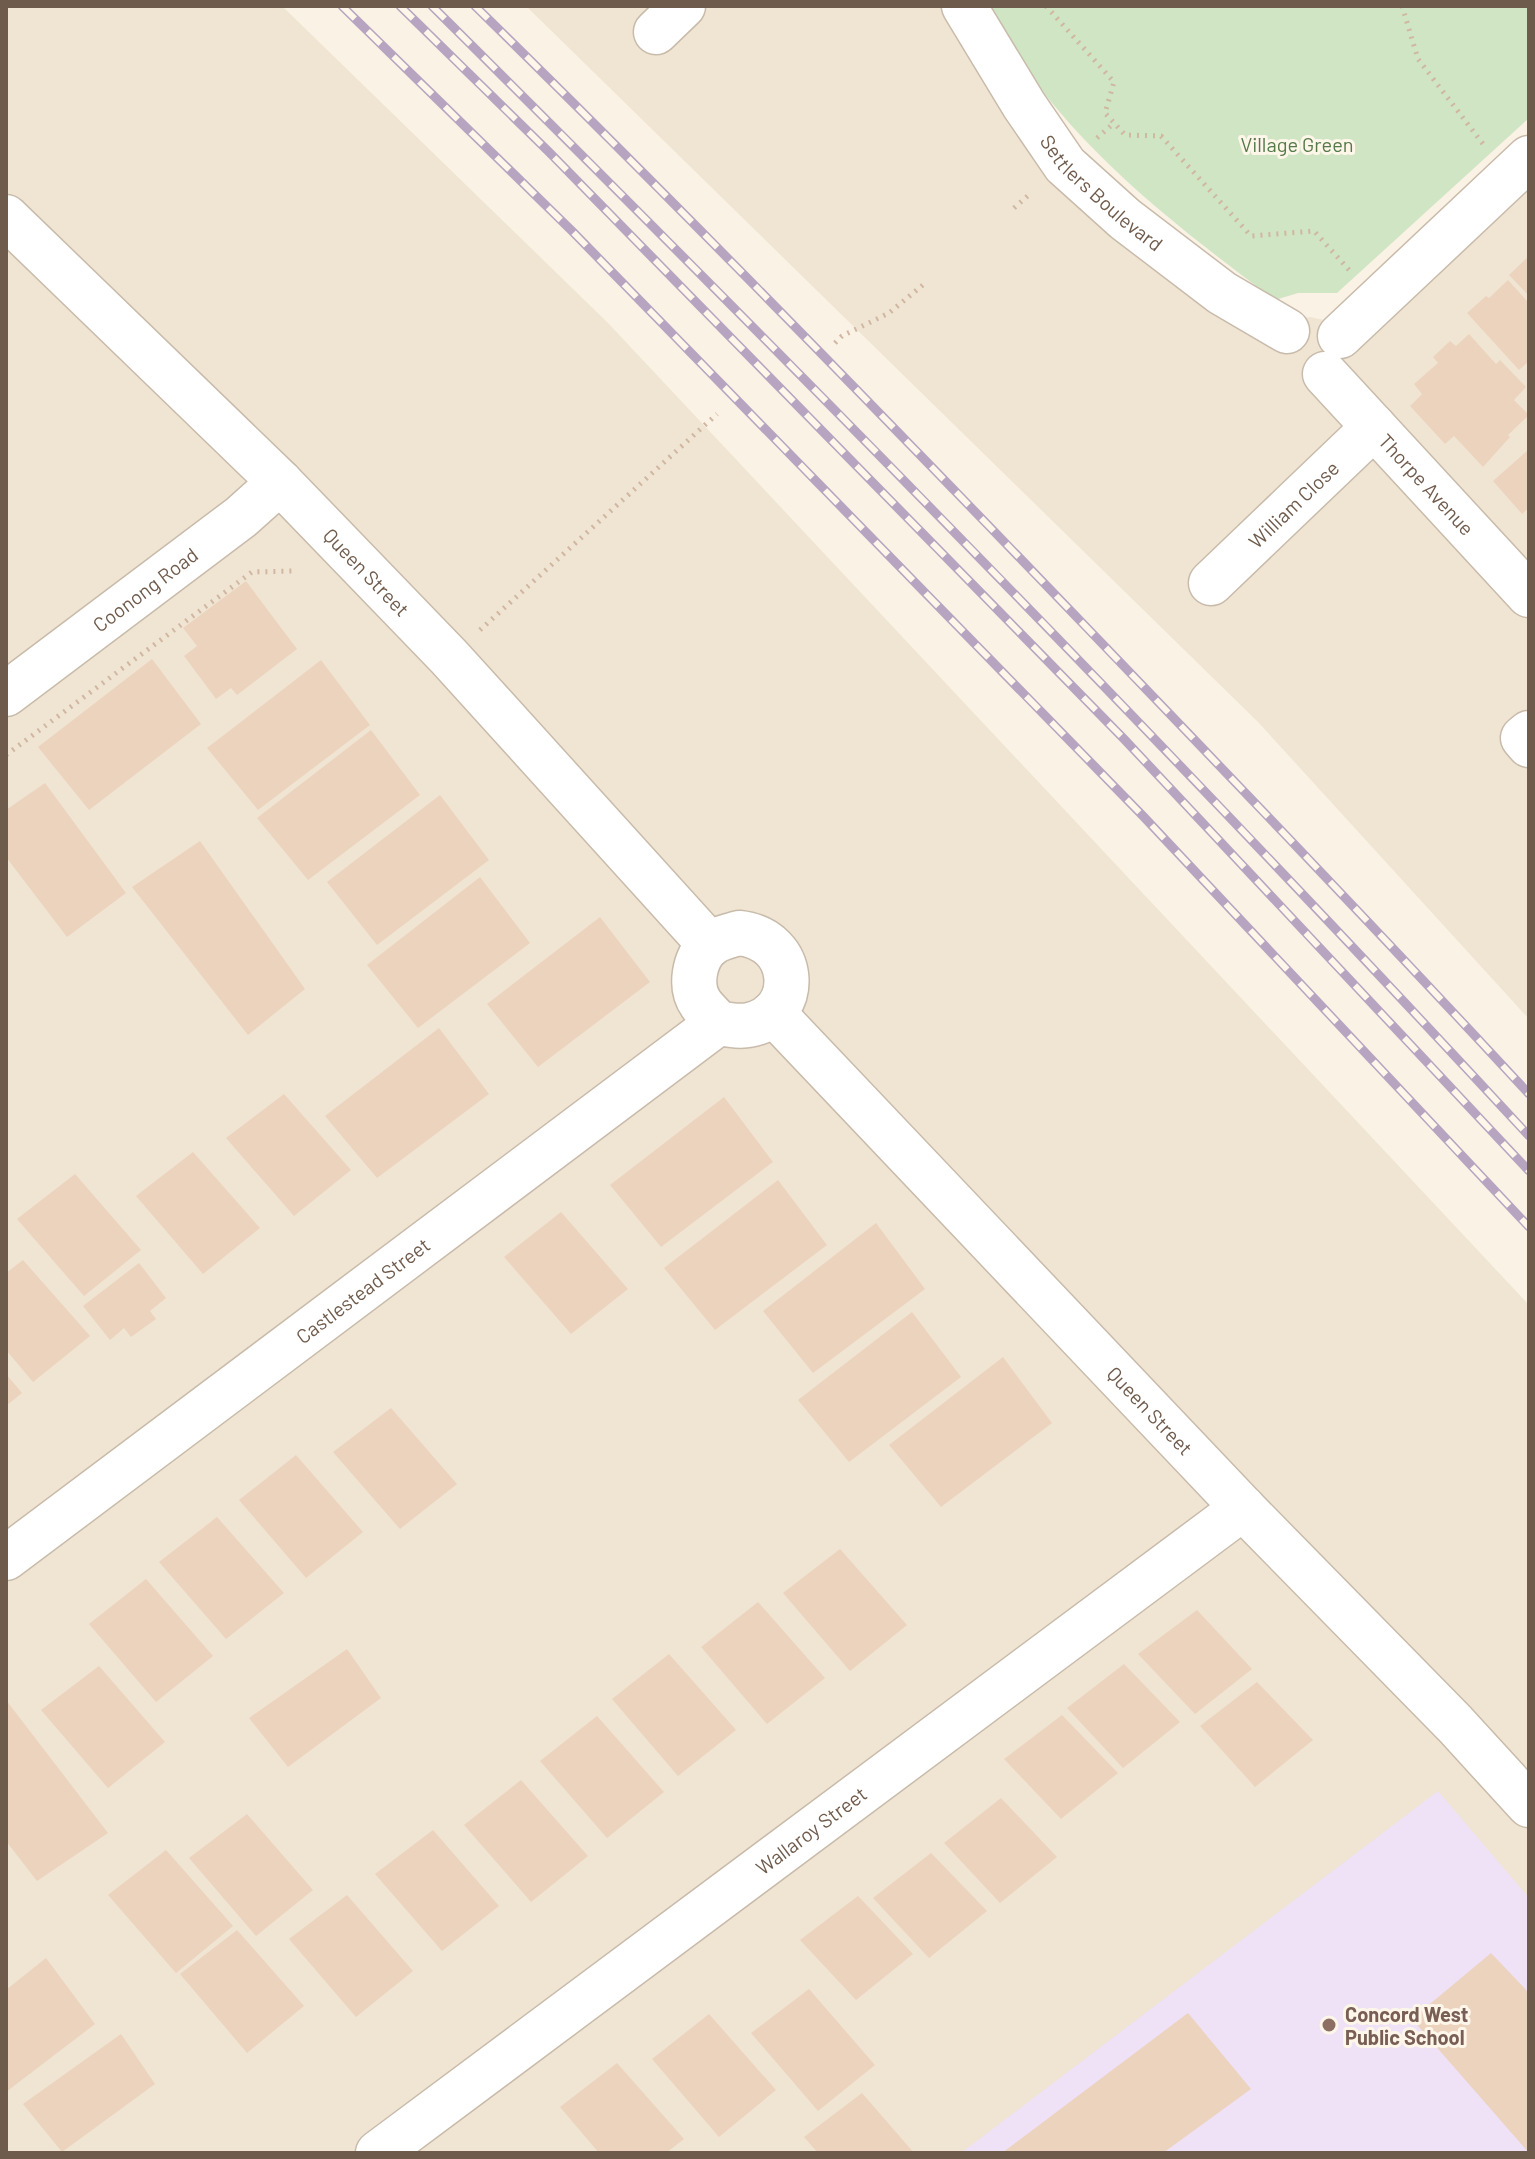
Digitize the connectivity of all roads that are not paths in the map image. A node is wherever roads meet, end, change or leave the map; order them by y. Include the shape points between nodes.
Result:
1 (964, 6) edge
2 (1518, 167) edge
3 (6, 217) edge
4 (1333, 355) junction
5 (1374, 427) junction
6 (280, 482) junction
7 (1211, 583) dead end
8 (1529, 595) edge
9 (6, 694) edge
10 (1529, 733) edge
11 (1529, 745) edge
12 (710, 945) junction
13 (773, 1013) junction
14 (718, 1023) junction
15 (1243, 1508) junction
16 (6, 1558) edge
17 (1529, 1805) edge
18 (378, 2153) edge

1 - 4 street, Settlers Boulevard via 1065,165 1222,293 1287,331 1284,350 1291,366 1307,375
2 - 4 street via 1377,300
3 - 6 street, Queen Street
4 - 5 street, Thorpe Avenue
5 - 7 street, William Close
5 - 8 street, Thorpe Avenue
6 - 9 street, Coonong Road
6 - 12 street, Queen Street via 449,657
10 - 11 street via 1523,738
12 - 13 street via 739,933 755,935 780,954 787,984
12 - 14 street via 694,972 695,987 699,1002
13 - 14 street via 749,1026
13 - 15 street, Queen Street
14 - 16 street, Castlestead Street
15 - 17 street, Queen Street
15 - 18 street, Wallaroy Street

